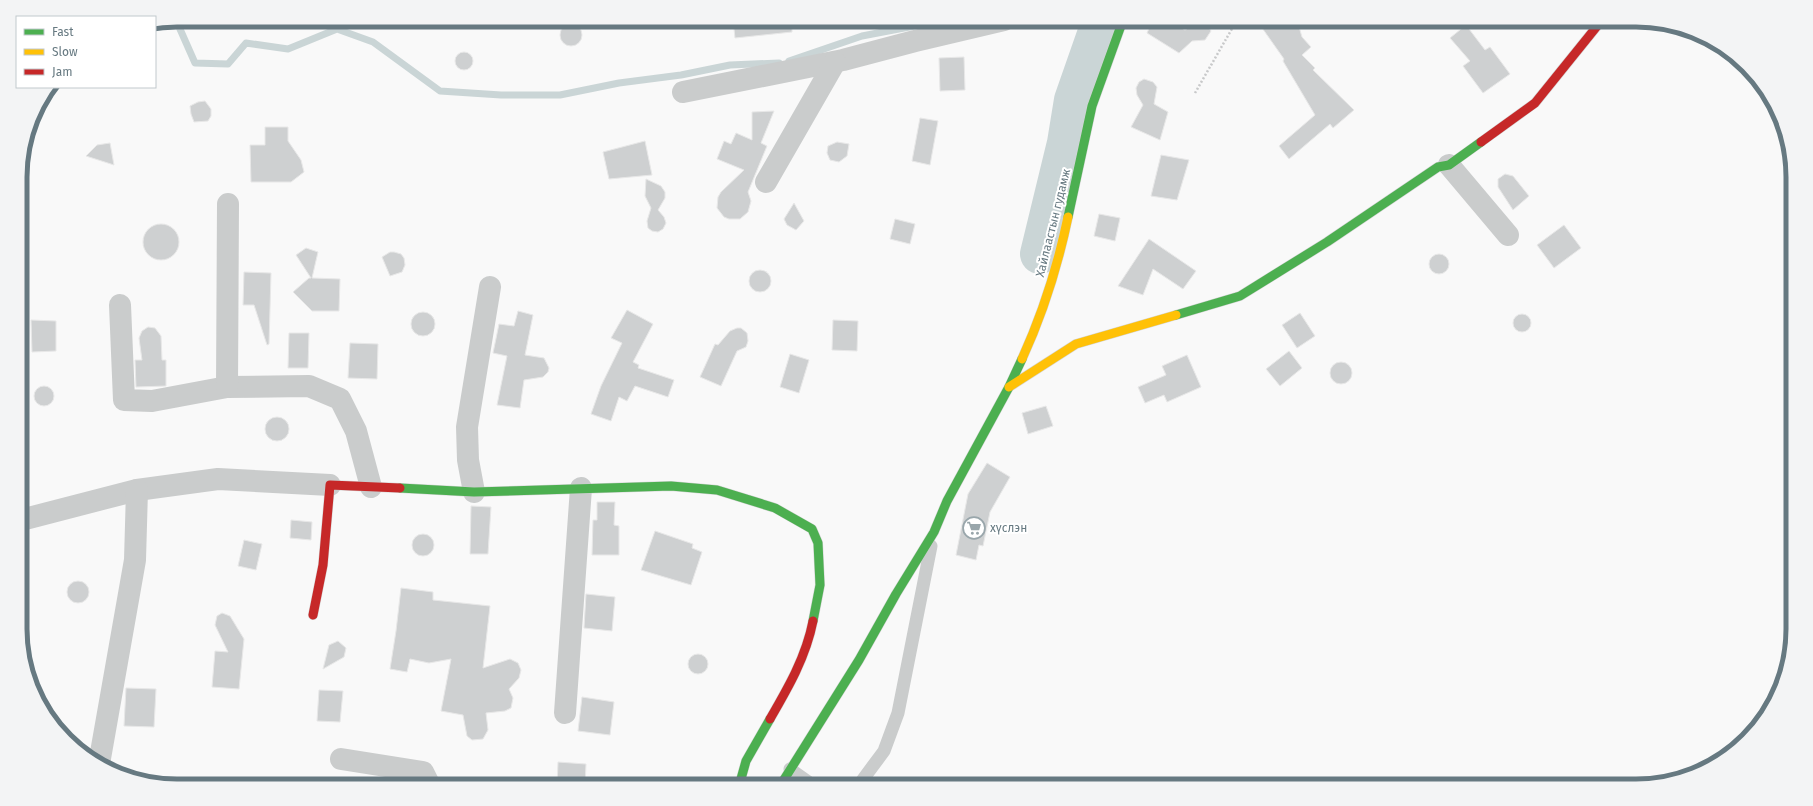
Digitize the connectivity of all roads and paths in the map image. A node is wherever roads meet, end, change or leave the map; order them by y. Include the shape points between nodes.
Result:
1 (976, 27) edge
2 (1120, 27) edge
3 (1233, 27) edge
4 (1596, 27) edge
5 (836, 62) junction
6 (683, 92) dead end
7 (1195, 93) dead end
8 (1449, 165) junction
9 (766, 182) dead end
10 (228, 204) dead end
11 (1508, 235) dead end
12 (490, 287) dead end
13 (120, 305) dead end
14 (227, 387) junction
15 (1009, 387) junction
16 (330, 485) junction
17 (371, 487) junction
18 (581, 488) junction
19 (138, 490) junction
20 (474, 492) junction
21 (27, 518) edge
22 (934, 532) junction
23 (313, 615) dead end
24 (565, 713) dead end
25 (100, 758) edge
26 (341, 760) dead end
27 (790, 769) junction
28 (427, 779) edge
29 (741, 779) edge
30 (784, 779) edge
31 (804, 779) edge
32 (863, 779) edge

1 - 5 street
2 - 15 street, Хайлаастын гудамж via 1092,106 1060,255 1035,331
3 - 7 path
4 - 8 street via 1534,103
5 - 6 street
5 - 9 street
8 - 11 street
8 - 15 street via 1438,167 1327,242 1240,296 1076,344
10 - 14 street
12 - 20 street via 467,427 468,460
13 - 14 street via 124,400 152,401
14 - 17 street via 309,386 340,399 356,431
15 - 22 street, Хайлаастын гудамж
16 - 17 street
16 - 19 street via 218,479
16 - 23 street via 323,565
17 - 20 street
18 - 20 street
18 - 24 street
18 - 29 street via 671,486 717,490 775,508 812,529 818,544 820,585 811,631 794,678 746,761
19 - 21 street
19 - 25 street via 135,560
22 - 27 street, Хайлаастын гудамж via 859,660
22 - 32 lane via 898,713 884,751
26 - 28 street via 424,772
27 - 30 street, Хайлаастын гудамж
27 - 31 lane

